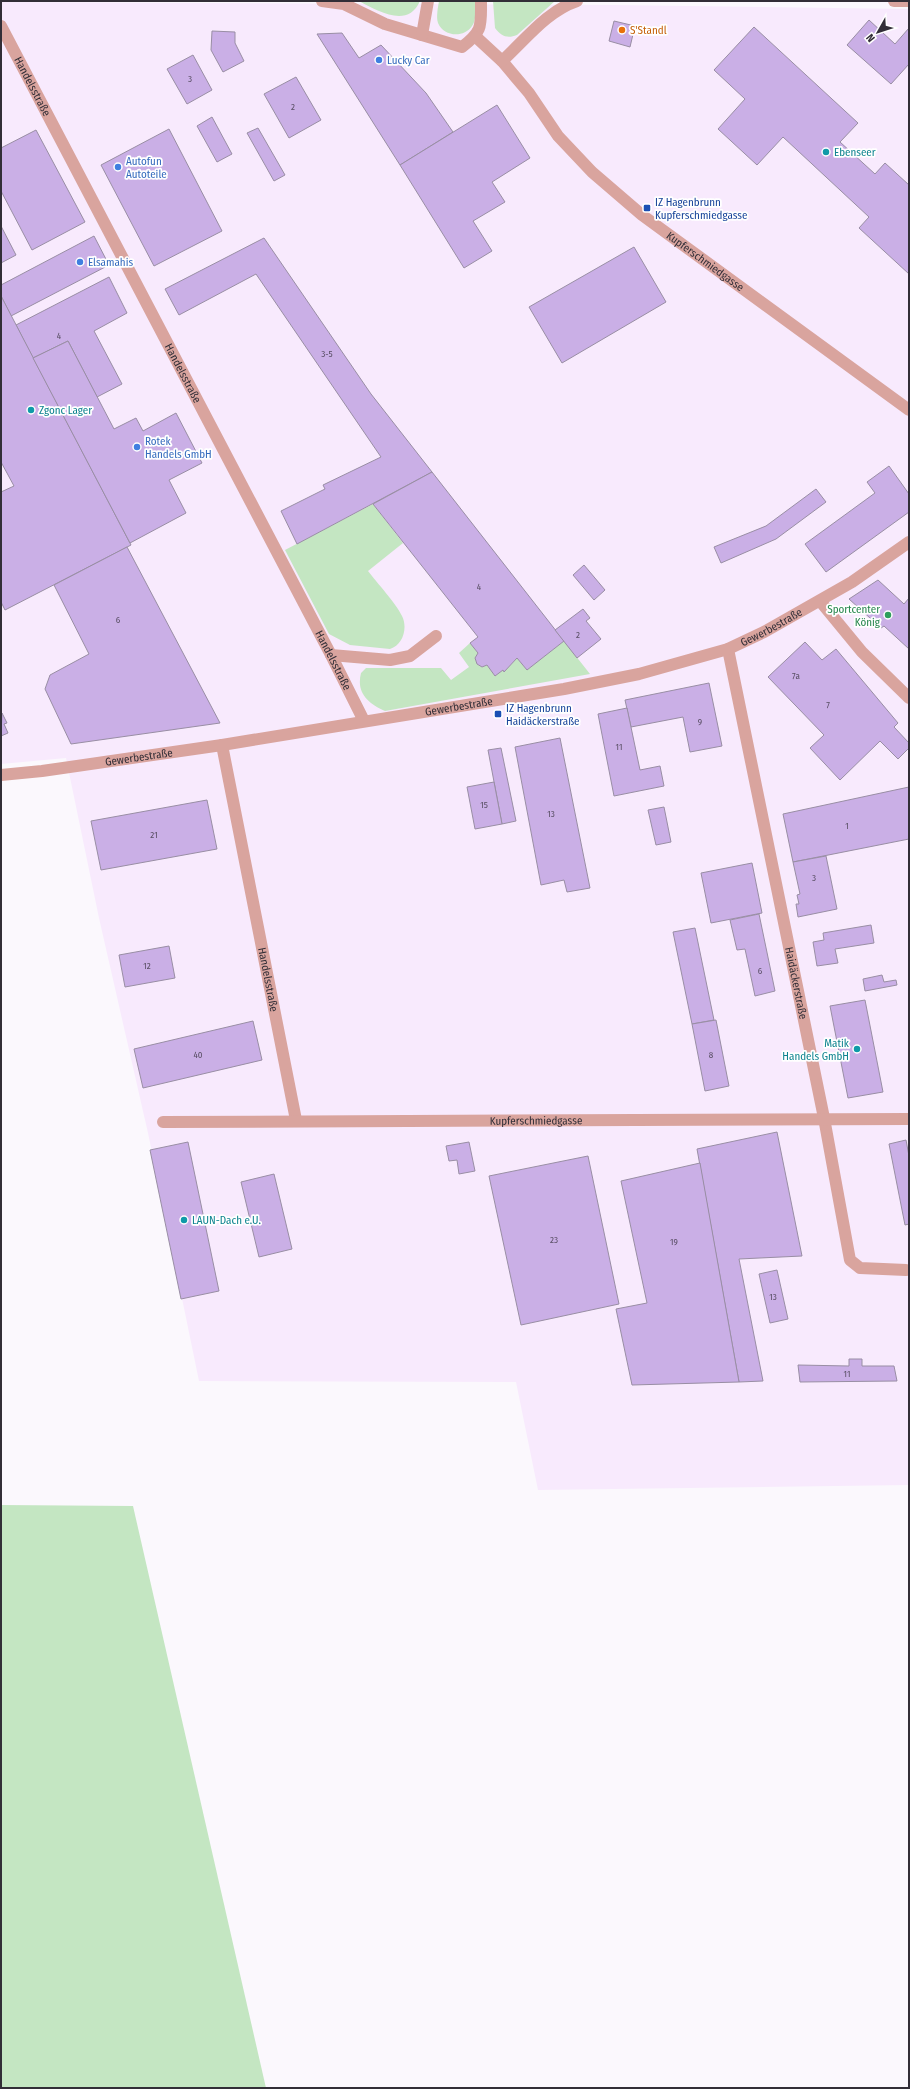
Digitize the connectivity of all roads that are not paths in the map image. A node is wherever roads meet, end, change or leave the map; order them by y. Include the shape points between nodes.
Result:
1 (322, 1) edge
2 (428, 1) edge
3 (481, 1) edge
4 (577, 1) edge
5 (894, 1) edge
6 (909, 1) edge
7 (1, 26) edge
8 (422, 36) junction
9 (476, 37) junction
10 (502, 60) junction
11 (909, 410) edge
12 (909, 542) edge
13 (820, 601) junction
14 (436, 636) dead end
15 (728, 649) junction
16 (331, 655) junction
17 (909, 698) edge
18 (364, 721) junction
19 (222, 745) junction
20 (1, 775) edge
21 (824, 1118) junction
22 (909, 1119) edge
23 (296, 1120) junction
24 (163, 1122) dead end
25 (906, 1270) dead end

1 - 8 street via 344,4 385,24
2 - 8 street
3 - 9 street via 481,23
4 - 10 street via 552,14
5 - 6 street
7 - 16 street, Handelsstraße
8 - 9 street via 462,46
9 - 10 street, Kupferschmiedgasse
10 - 11 street, Kupferschmiedgasse via 529,93 558,136 592,172 642,216
12 - 13 street, Gewerbestraße
13 - 15 street, Gewerbestraße
13 - 17 street via 862,652
14 - 16 street via 410,656 390,660
15 - 18 street, Gewerbestraße via 632,676
15 - 21 street, Haidäckerstraße
16 - 18 street, Handelsstraße
18 - 19 street, Gewerbestraße
19 - 20 street, Gewerbestraße
19 - 23 street, Handelsstraße
21 - 22 street, Kupferschmiedgasse
21 - 23 street, Kupferschmiedgasse via 710,1121
21 - 25 street, Haidäckerstraße via 850,1260 860,1268
23 - 24 street, Kupferschmiedgasse

